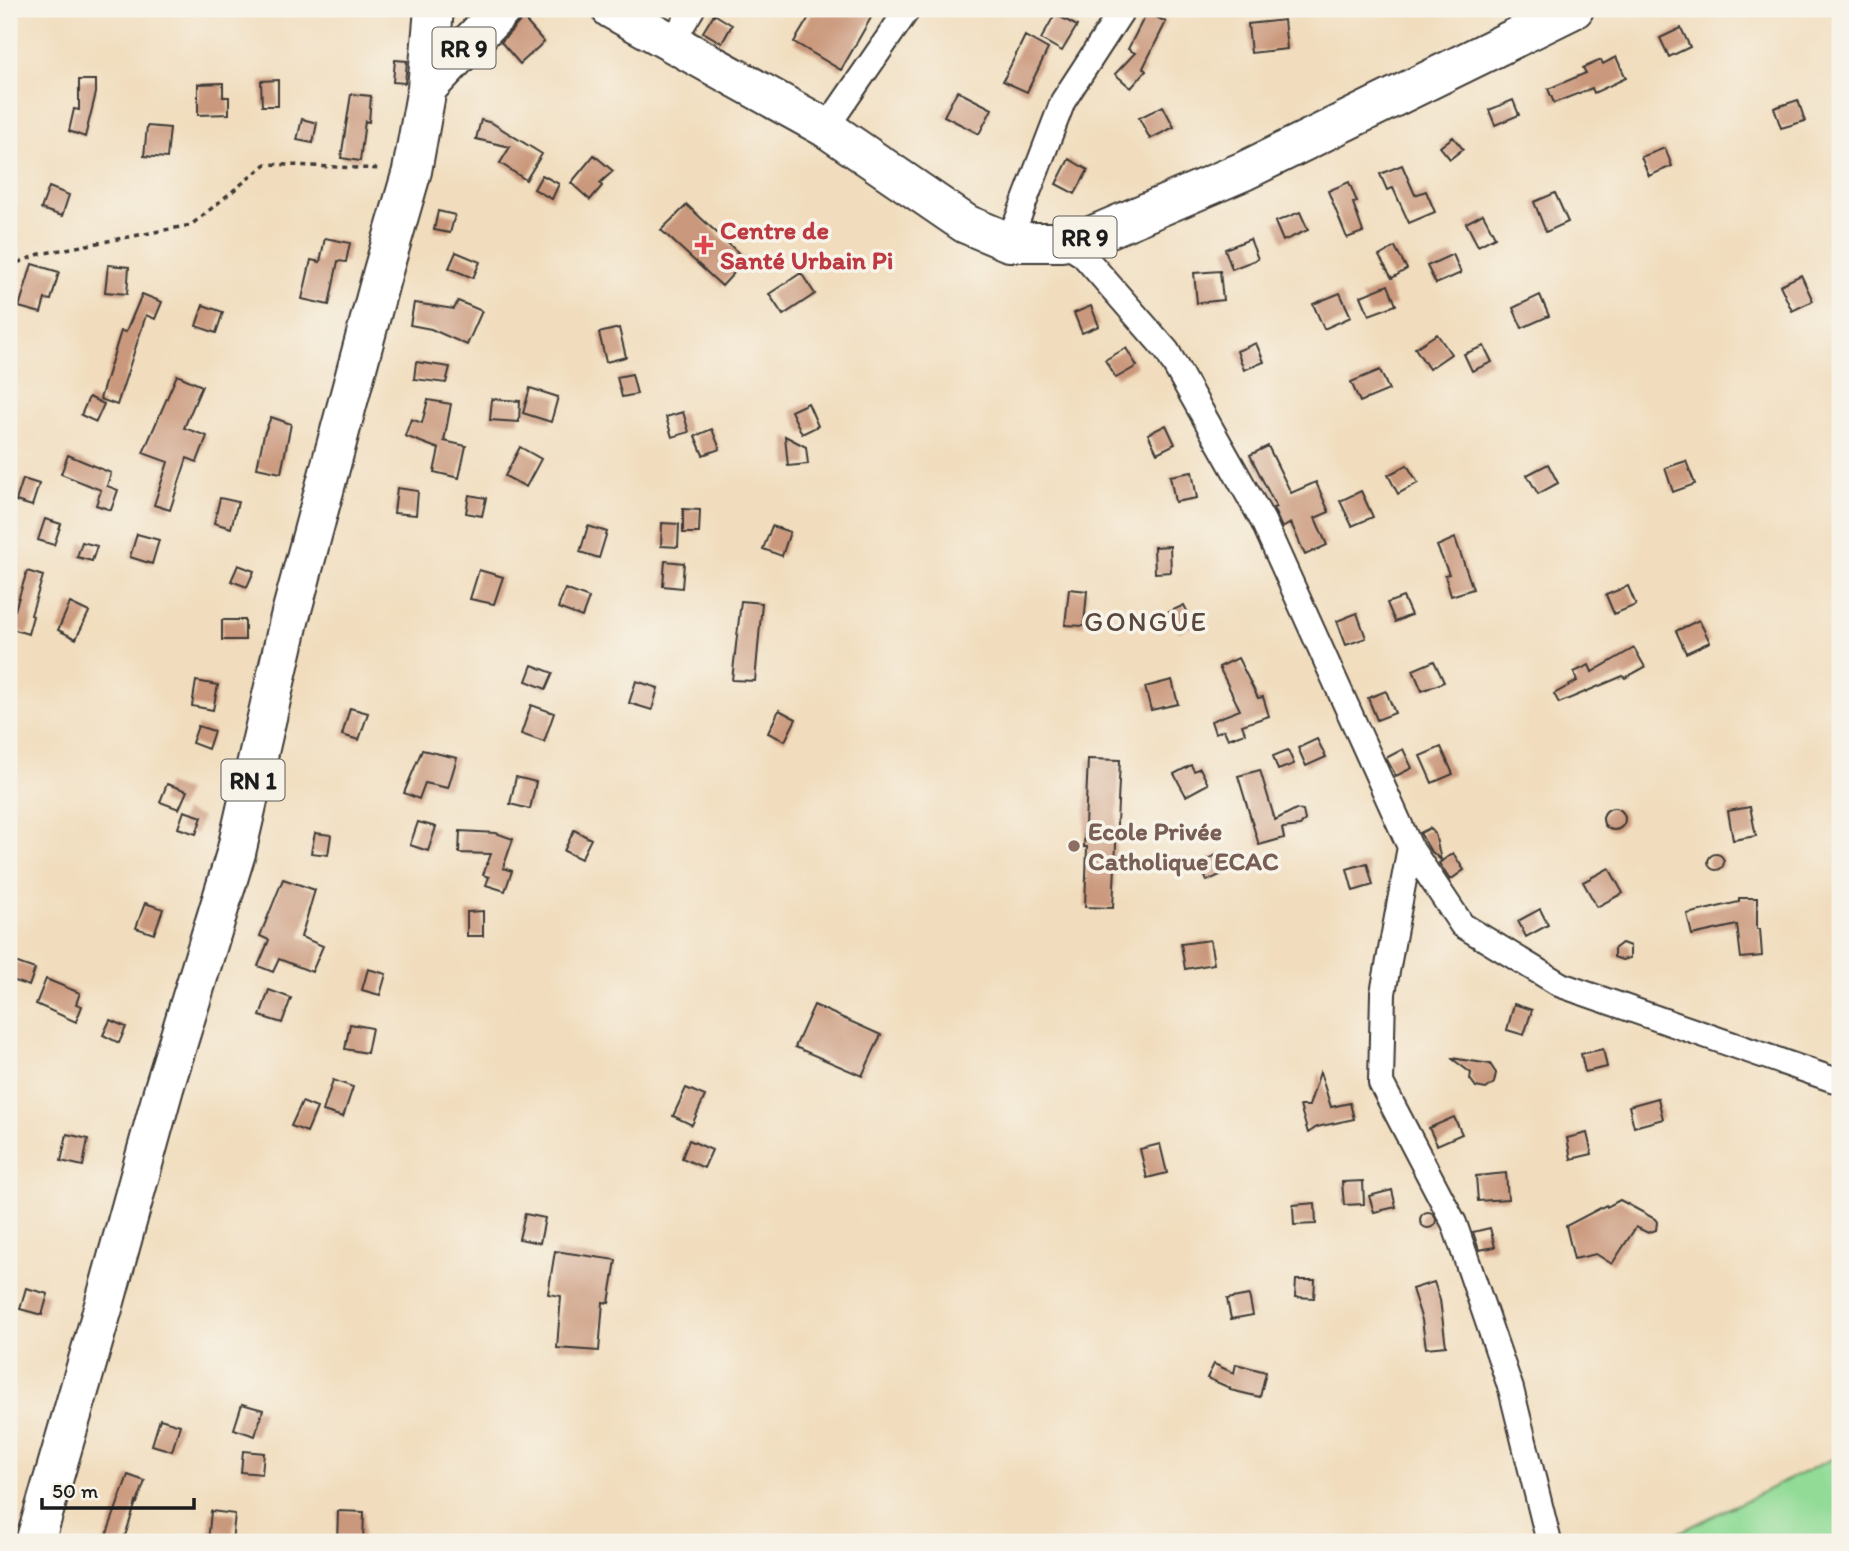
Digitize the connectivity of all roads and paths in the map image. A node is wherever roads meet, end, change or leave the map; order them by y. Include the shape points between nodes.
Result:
1 (434, 9) edge
2 (502, 9) edge
3 (611, 9) edge
4 (692, 9) edge
5 (908, 9) edge
6 (1123, 9) edge
7 (1574, 9) edge
8 (671, 44) junction
9 (427, 88) junction
10 (826, 128) junction
11 (412, 171) junction
12 (1009, 242) junction
13 (1062, 242) junction
14 (9, 266) edge
15 (1410, 847) junction
16 (1840, 1082) edge
17 (35, 1542) edge
18 (1549, 1542) edge

1 - 9 main road, RN 1
2 - 9 main road, RR 9
3 - 8 main road, RR 9
4 - 8 street
5 - 10 street
6 - 12 street via 1063,101
7 - 13 main road, RR 9 via 1244,171 1091,236
8 - 10 main road, RR 9
9 - 11 main road, RN 1
10 - 12 main road, RR 9 via 966,224
11 - 14 path via 265,164 191,225 40,254
11 - 17 main road, RN 1 via 289,621 236,853
12 - 13 main road, RR 9
13 - 15 street via 1083,256 1167,351 1263,521
15 - 16 street via 1462,925 1561,985
15 - 18 street via 1383,993 1381,1083 1454,1223 1511,1389

